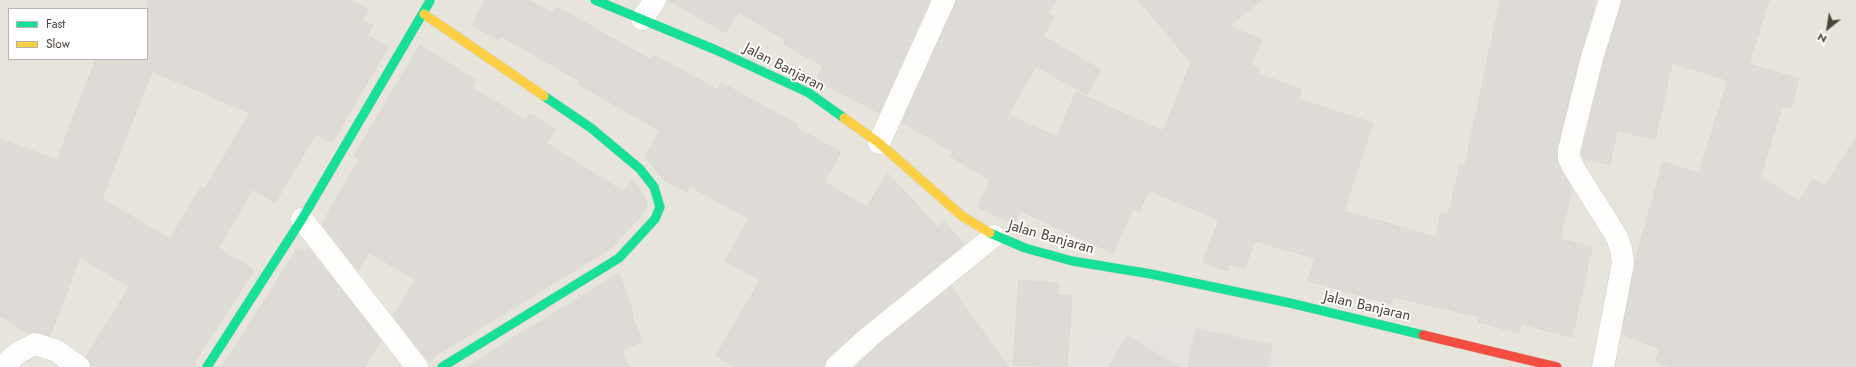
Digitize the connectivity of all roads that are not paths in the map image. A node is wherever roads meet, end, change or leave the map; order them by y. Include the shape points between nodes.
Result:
1 (430, 0) edge
2 (596, 0) edge
3 (655, 0) edge
4 (944, 0) edge
5 (1610, 0) edge
6 (424, 14) junction
7 (642, 20) junction
8 (879, 143) junction
9 (302, 219) junction
10 (994, 236) junction
11 (1, 367) edge
12 (78, 367) edge
13 (207, 367) edge
14 (417, 367) edge
15 (442, 367) edge
16 (836, 367) edge
17 (1557, 367) edge
18 (1603, 367) edge

1 - 6 street
2 - 7 street, Jalan Banjaran
3 - 7 street
4 - 8 street
5 - 18 street via 1592,58 1569,150 1573,168 1617,238 1621,249 1622,263
6 - 9 street
6 - 15 street via 591,128 640,169 654,188 660,206 655,219 619,258
7 - 8 street, Jalan Banjaran via 716,50 809,93
8 - 10 street, Jalan Banjaran via 962,216
9 - 13 street
9 - 14 street
10 - 16 street via 868,336
10 - 17 street, Jalan Banjaran via 1072,261 1151,274 1290,304
11 - 12 street via 18,352 35,344 58,351

